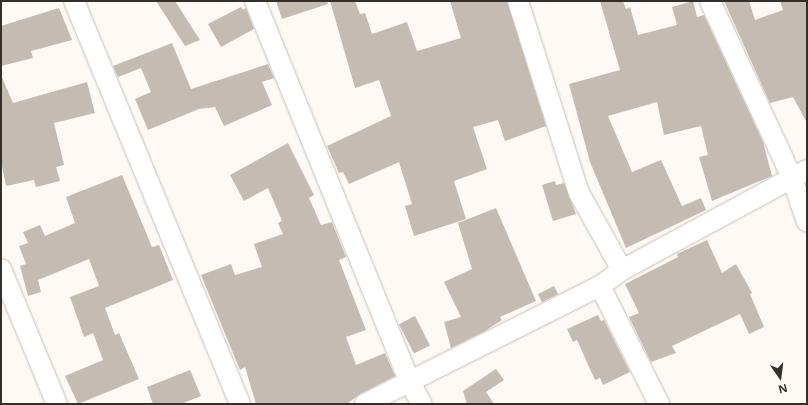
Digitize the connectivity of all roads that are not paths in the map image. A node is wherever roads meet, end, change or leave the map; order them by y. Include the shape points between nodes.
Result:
1 (74, 1) edge
2 (255, 1) edge
3 (518, 1) edge
4 (710, 1) edge
5 (800, 174) edge
6 (807, 222) edge
7 (1, 269) edge
8 (622, 270) junction
9 (600, 286) junction
10 (409, 381) junction
11 (57, 404) edge
12 (240, 404) edge
13 (365, 404) edge
14 (422, 404) edge
15 (659, 404) edge

1 - 12 street
2 - 10 street
3 - 8 street via 579,193
4 - 5 street
5 - 6 street
5 - 8 street
7 - 11 street
8 - 9 street
9 - 10 street
9 - 15 street
10 - 13 street
10 - 14 street

